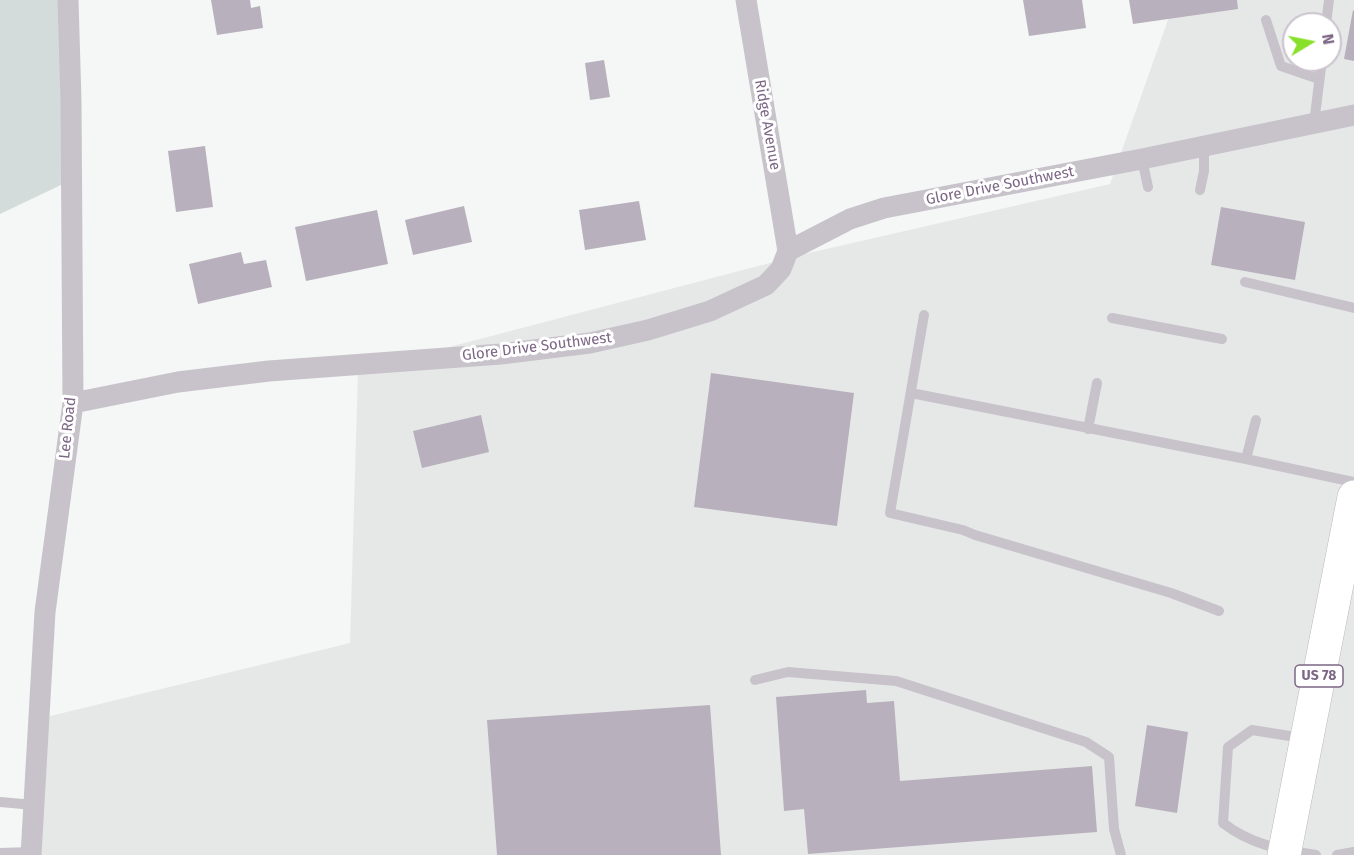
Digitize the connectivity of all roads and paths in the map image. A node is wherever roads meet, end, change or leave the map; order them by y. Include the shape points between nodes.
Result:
1 (68, 0) edge
2 (746, 0) edge
3 (1266, 20) dead end
4 (1320, 72) edge
5 (1319, 79) junction
6 (1354, 115) edge
7 (1314, 123) junction
8 (1204, 146) junction
9 (1142, 159) junction
10 (1148, 187) dead end
11 (1200, 190) dead end
12 (788, 251) junction
13 (1245, 282) dead end
14 (1354, 308) edge
15 (924, 315) dead end
16 (1112, 318) dead end
17 (1222, 339) dead end
18 (1097, 383) dead end
19 (911, 393) junction
20 (72, 403) junction
21 (1256, 420) dead end
22 (1088, 429) junction
23 (1246, 459) junction
24 (1354, 482) edge
25 (1354, 498) edge
26 (1219, 611) dead end
27 (755, 680) dead end
28 (1306, 738) junction
29 (0, 802) edge
30 (34, 805) junction
31 (1354, 852) edge
32 (0, 853) edge
33 (31, 854) edge
34 (1295, 854) edge
35 (1121, 855) edge
36 (1337, 855) edge

1 - 20 street, Lee Road
2 - 12 street, Ridge Avenue
3 - 5 lane via 1281,66
4 - 5 lane
5 - 7 lane
6 - 7 street, Glore Drive Southwest
7 - 8 street, Glore Drive Southwest
8 - 9 street, Glore Drive Southwest
8 - 11 lane
9 - 10 lane
9 - 12 street, Glore Drive Southwest via 884,208 850,219
12 - 20 street, Glore Drive Southwest via 781,269 757,290 710,311 590,343 501,354 268,371 178,382
13 - 14 lane
15 - 19 lane
16 - 17 lane
18 - 22 lane
19 - 22 lane
19 - 26 lane via 890,513 963,530
20 - 30 street, Lee Road via 45,612
21 - 23 lane
22 - 23 lane
23 - 24 lane
25 - 28 main road, US 78
27 - 35 lane via 788,672 896,681 1086,742 1110,757 1114,829
28 - 34 main road, US 78
28 - 34 lane via 1252,730 1228,747 1223,823 1239,836
29 - 30 lane
30 - 33 street, Lee Road
31 - 36 lane
32 - 33 lane

